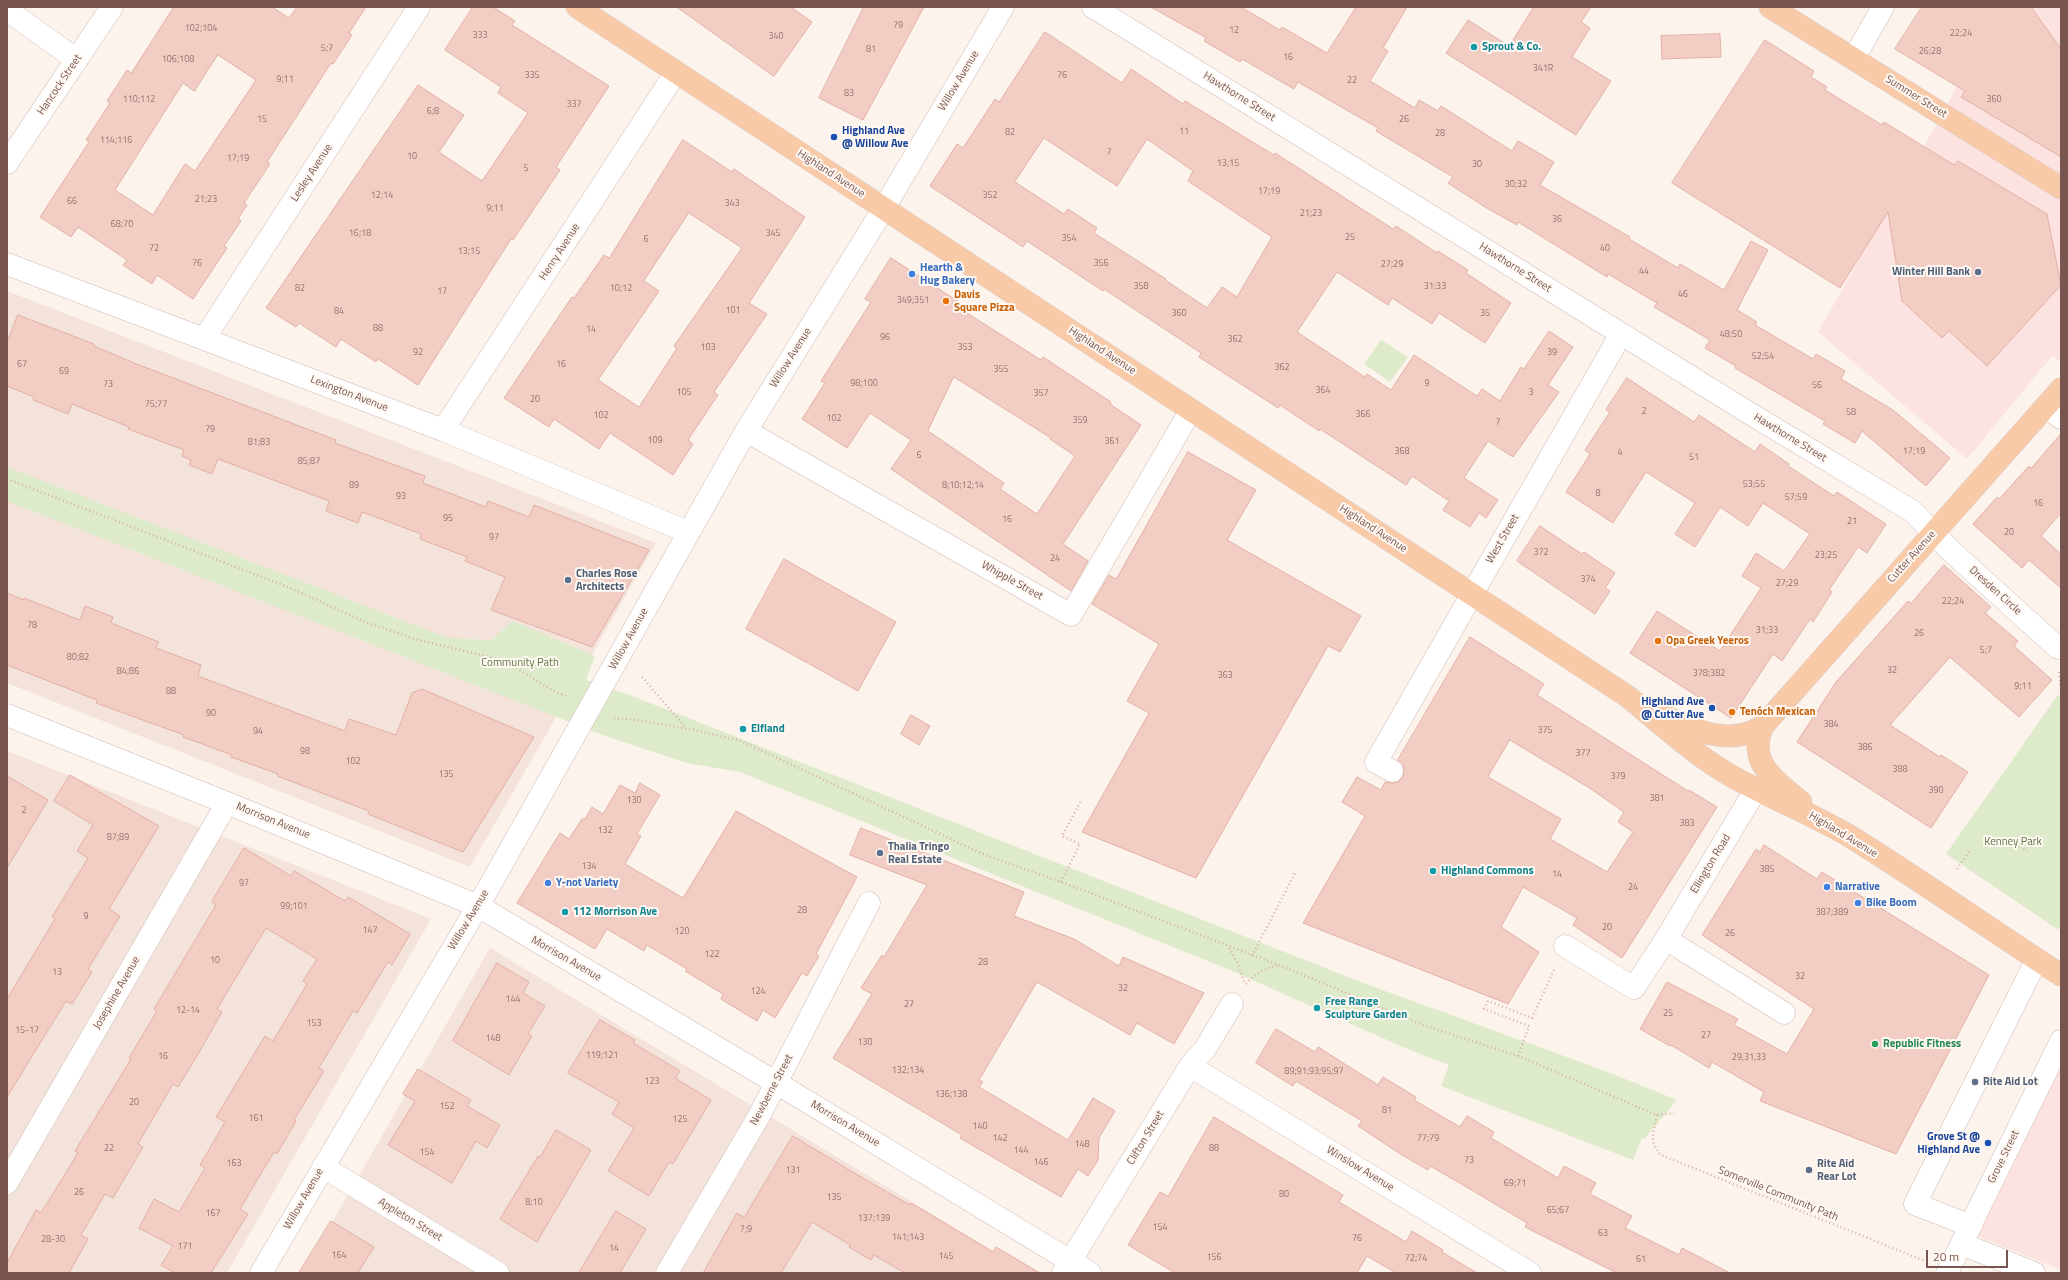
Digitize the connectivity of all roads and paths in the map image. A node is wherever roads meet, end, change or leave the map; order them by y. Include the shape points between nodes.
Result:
1 (112, 7) edge
2 (420, 7) edge
3 (577, 7) edge
4 (1003, 7) edge
5 (1092, 7) edge
6 (1770, 7) edge
7 (1884, 7) edge
8 (7, 10) edge
9 (1854, 58) junction
10 (77, 60) junction
11 (676, 72) junction
12 (7, 163) edge
13 (2061, 188) edge
14 (884, 208) junction
15 (7, 264) edge
16 (1621, 334) junction
17 (204, 339) junction
18 (2061, 389) edge
19 (1191, 410) junction
20 (2054, 412) edge
21 (443, 430) junction
22 (746, 431) junction
23 (7, 479) edge
24 (688, 532) junction
25 (1933, 533) junction
26 (1471, 594) junction
27 (2058, 658) joint
28 (642, 677) dead end
29 (2061, 689) edge
30 (1627, 696) junction
31 (568, 697) dead end
32 (7, 715) edge
33 (617, 720) dead end
34 (1763, 726) junction
35 (686, 728) junction
36 (1392, 771) dead end
37 (1756, 789) junction
38 (1082, 799) dead end
39 (227, 802) junction
40 (1852, 838) junction
41 (2017, 844) dead end
42 (1971, 848) dead end
43 (2027, 851) dead end
44 (1957, 869) dead end
45 (1295, 873) dead end
46 (1061, 882) junction
47 (869, 903) dead end
48 (478, 906) junction
49 (1666, 939) junction
50 (1565, 946) joint
51 (1229, 947) junction
52 (1252, 956) junction
53 (2037, 959) junction
54 (1279, 965) junction
55 (2061, 975) edge
56 (1232, 1004) dead end
57 (1784, 1013) dead end
58 (2061, 1041) edge
59 (1518, 1056) junction
60 (1190, 1066) junction
61 (775, 1082) junction
62 (1674, 1113) dead end
63 (1657, 1116) junction
64 (323, 1167) junction
65 (7, 1183) edge
66 (1966, 1235) junction
67 (1067, 1267) edge
68 (1938, 1268) edge
69 (261, 1273) edge
70 (498, 1273) edge
71 (667, 1273) edge
72 (1090, 1273) edge
73 (1530, 1273) edge
74 (2034, 1273) edge

1 - 10 street, Hancock Street
2 - 17 street, Lesley Avenue
3 - 11 main road, Highland Avenue
4 - 14 street, Willow Avenue
5 - 16 street, Hawthorne Street
6 - 9 main road, Summer Street
7 - 9 street
8 - 10 street
9 - 13 main road, Summer Street
10 - 12 street, Hancock Street
11 - 14 main road, Highland Avenue
11 - 21 street, Henry Avenue
14 - 19 main road, Highland Avenue
14 - 22 street, Willow Avenue
15 - 17 street, Lexington Avenue
16 - 25 street, Hawthorne Street via 1912,511
16 - 26 street, West Street
17 - 21 street, Lexington Avenue
18 - 20 main road, Cutter Avenue
19 - 22 street, Whipple Street via 1071,615
19 - 26 main road, Highland Avenue
20 - 25 main road, Cutter Avenue
21 - 24 street, Lexington Avenue
22 - 24 street, Willow Avenue
23 - 31 path via 288,588 368,623 418,640 494,658
24 - 48 street, Willow Avenue via 592,708
25 - 27 street, Dresden Circle
25 - 34 main road, Cutter Avenue
26 - 30 main road, Highland Avenue
26 - 36 street, West Street via 1376,762
27 - 29 path
28 - 35 path
30 - 34 main road, Highland Avenue via 1713,735 1739,735
30 - 37 main road, Highland Avenue via 1699,754
32 - 39 street, Morrison Avenue
33 - 35 path via 637,720
34 - 40 main road via 1758,757 1764,767 1797,799
35 - 46 path via 740,741 985,855
37 - 40 main road, Highland Avenue via 1802,810
37 - 49 street, Ellington Road
38 - 46 path via 1062,836 1080,844
39 - 48 street, Morrison Avenue
39 - 65 street, Josephine Avenue
40 - 53 main road, Highland Avenue
41 - 43 path
42 - 44 path
45 - 52 path
46 - 51 path
47 - 61 street, Newberne Street
48 - 61 street, Morrison Avenue
48 - 64 street, Willow Avenue
49 - 50 street, Ellington Road via 1634,988
49 - 57 street
50 - 59 path via 1532,1018 1488,1001 1484,1009 1529,1026
51 - 52 path
51 - 54 path via 1245,986 1258,973
52 - 54 path
53 - 55 main road, Highland Avenue
53 - 66 street via 1915,1204
54 - 59 path via 1423,1025
56 - 60 street, Clifton Street via 1205,1049
58 - 66 street, Grove Street
59 - 63 path
60 - 67 street, Clifton Street
60 - 73 street, Winslow Avenue
61 - 67 street, Morrison Avenue
61 - 71 street, Newberne Street via 759,1116
62 - 63 path
63 - 68 path, Somerville Community Path via 1652,1141 1661,1155
64 - 69 street, Willow Avenue
64 - 70 street, Appleton Street
66 - 68 street, Grove Street
66 - 74 street
67 - 72 street, Morrison Avenue

